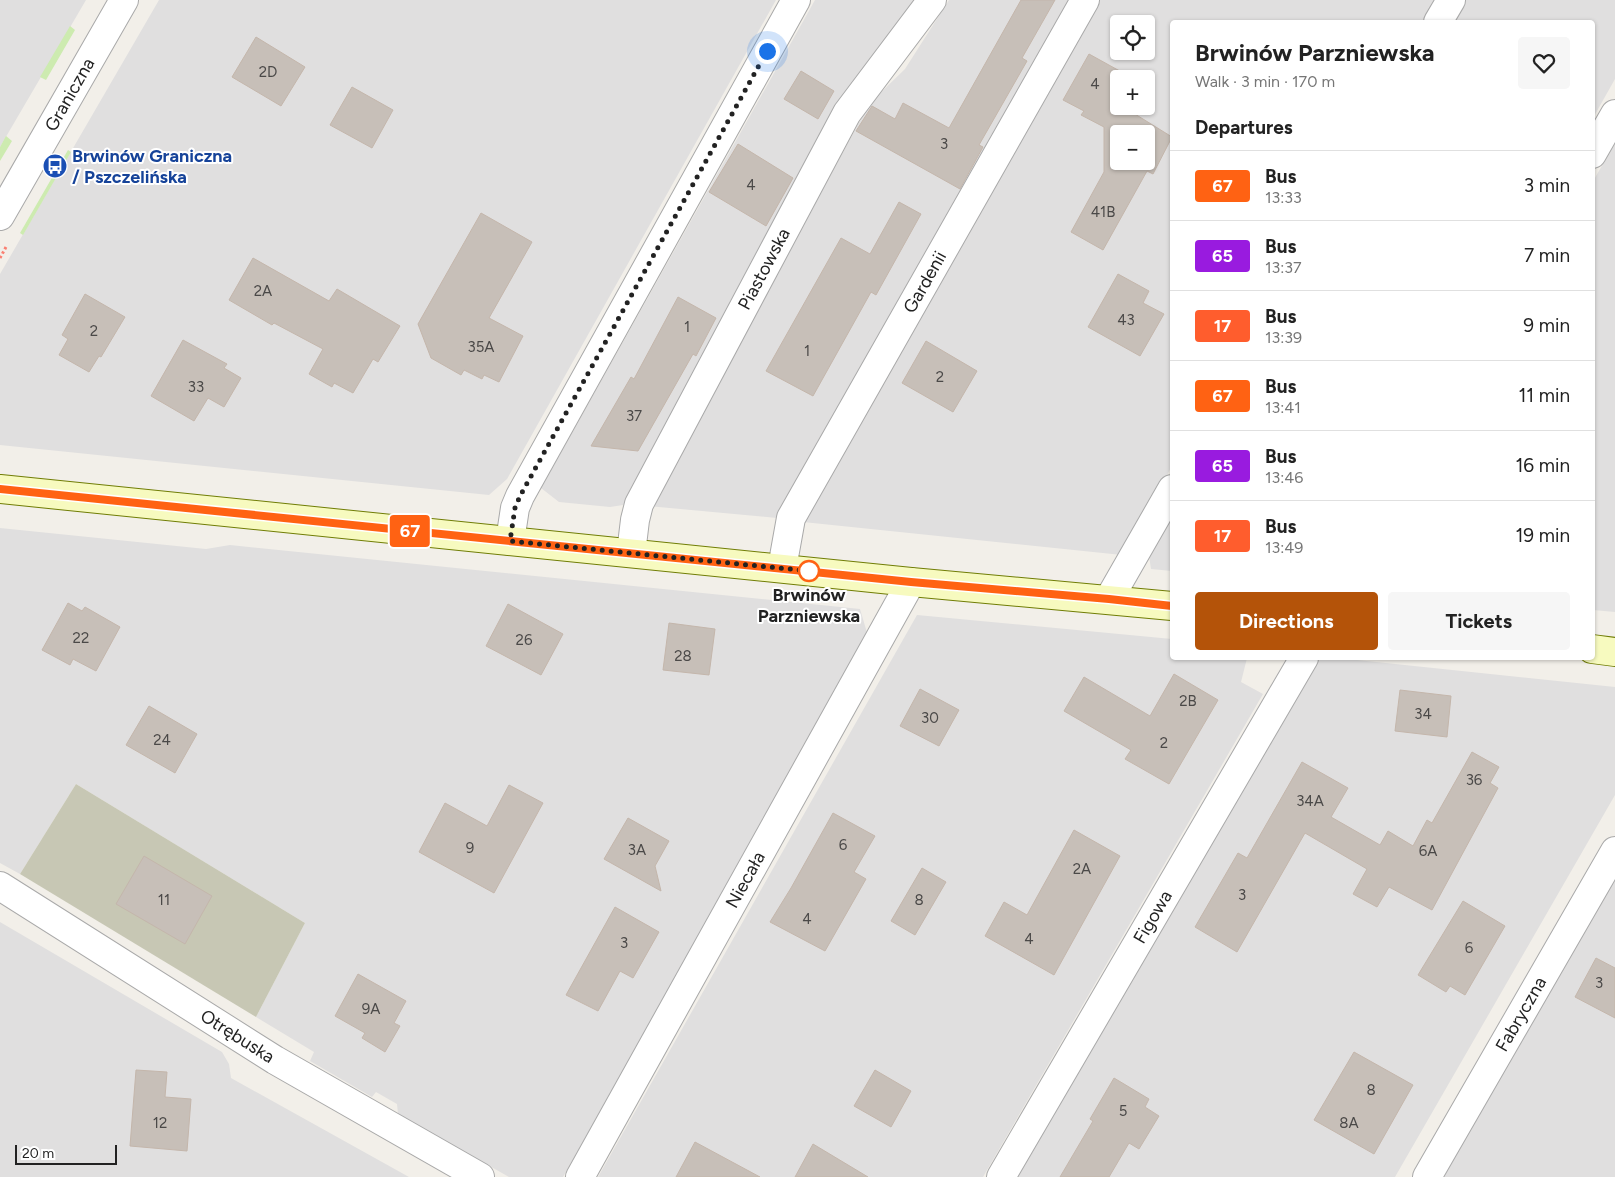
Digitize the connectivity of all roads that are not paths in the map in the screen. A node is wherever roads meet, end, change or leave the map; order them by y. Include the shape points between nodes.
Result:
1 (124, 0) edge
2 (796, 0) edge
3 (932, 0) edge
4 (1085, 0) edge
5 (1451, 0) edge
6 (1439, 20) edge
7 (1615, 114) edge
8 (1595, 149) edge
9 (0, 216) edge
10 (0, 489) edge
11 (1170, 492) edge
12 (510, 541) junction
13 (632, 553) junction
14 (782, 568) junction
15 (911, 582) junction
16 (1109, 599) junction
17 (1170, 606) edge
18 (1595, 649) edge
19 (1615, 652) edge
20 (1303, 660) edge
21 (1615, 851) edge
22 (0, 886) edge
23 (480, 1177) edge
24 (580, 1177) edge
25 (1001, 1177) edge
26 (1427, 1177) edge

1 - 9 street, Graniczna
2 - 12 street via 520,496
3 - 13 street, Piastowska via 848,113 639,504
4 - 14 street, Gardenii via 791,518
5 - 6 street
7 - 8 street
10 - 12 main road
11 - 16 street
12 - 13 main road
13 - 14 main road
14 - 15 main road
15 - 16 main road
15 - 24 street, Niecała
16 - 17 main road
18 - 19 main road
20 - 25 street, Figowa
21 - 26 street, Fabryczna
22 - 23 street, Otrębuska via 275,1060

